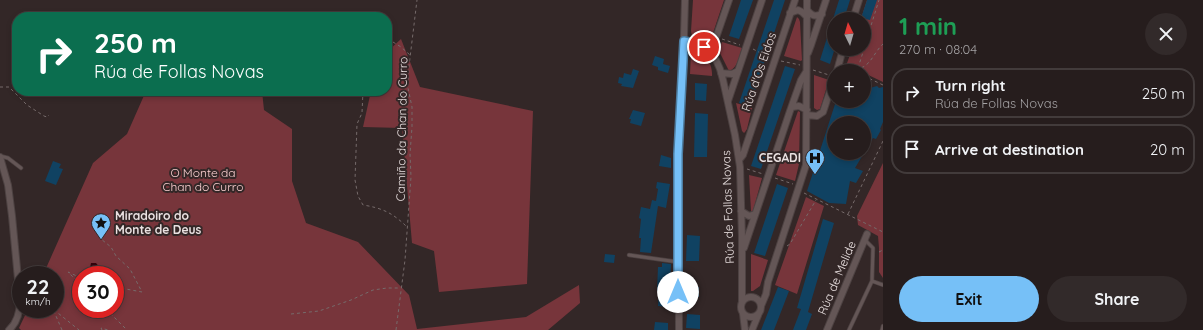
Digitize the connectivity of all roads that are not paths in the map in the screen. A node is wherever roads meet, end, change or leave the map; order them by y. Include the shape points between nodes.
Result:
1 (685, 0) edge
2 (729, 0) edge
3 (762, 0) edge
4 (795, 0) edge
5 (807, 0) edge
6 (826, 0) edge
7 (859, 0) edge
8 (855, 12) edge
9 (790, 13) junction
10 (807, 13) junction
11 (822, 14) junction
12 (684, 41) junction
13 (711, 52) junction
14 (807, 55) junction
15 (738, 70) junction
16 (809, 70) junction
17 (721, 73) junction
18 (727, 101) junction
19 (827, 102) edge
20 (792, 107) junction
21 (806, 112) junction
22 (735, 135) junction
23 (748, 138) junction
24 (0, 156) edge
25 (739, 160) junction
26 (21, 168) dead end
27 (742, 211) junction
28 (755, 214) junction
29 (866, 237) joint
30 (742, 254) junction
31 (629, 255) dead end
32 (678, 262) junction
33 (742, 276) junction
34 (872, 281) junction
35 (768, 282) junction
36 (883, 285) edge
37 (751, 296) junction
38 (742, 301) junction
39 (761, 306) junction
40 (759, 312) junction
41 (743, 314) junction
42 (883, 326) edge
43 (10, 330) edge
44 (679, 330) edge
45 (745, 330) edge
46 (752, 330) edge
47 (827, 330) edge
48 (849, 330) edge
49 (882, 330) edge

1 - 12 street
2 - 13 street
3 - 15 street
4 - 9 street, Rúa d'Os Eidos
5 - 10 street
6 - 11 street
7 - 8 street
9 - 10 street via 795,10
9 - 23 street, Rúa d'Os Eidos
10 - 11 street via 814,16
10 - 14 street
11 - 14 street
12 - 13 street via 698,44
12 - 32 street via 678,154
13 - 17 street, Rúa de Follas Novas
14 - 16 street
15 - 17 street via 732,74
15 - 18 street
16 - 20 street via 801,80
16 - 21 street
17 - 18 street, Rúa de Follas Novas
18 - 22 street, Rúa de Follas Novas
19 - 21 street via 824,112 816,116
20 - 21 street via 799,106
20 - 28 street
21 - 35 street via 805,169
22 - 23 street
22 - 25 street, Rúa de Follas Novas
23 - 25 street, Rúa d'Os Eidos
24 - 26 lane via 8,158
24 - 43 street via 8,185 20,300 18,319
25 - 27 street, Rúa de Follas Novas
27 - 28 street via 749,216
27 - 30 street, Rúa de Follas Novas
28 - 30 street
29 - 34 lane via 873,248
29 - 47 street, Rúa de Melide
30 - 33 street, Rúa de Follas Novas
31 - 32 lane
32 - 44 street
33 - 37 street, Rúa de Follas Novas via 746,292
33 - 38 street, Rúa de Follas Novas
34 - 36 lane
34 - 48 lane
35 - 37 street via 761,292
35 - 39 street
37 - 38 street
37 - 39 street via 758,300
38 - 41 street via 740,308
39 - 40 street
40 - 41 street via 752,317
40 - 46 street
41 - 45 street
42 - 49 lane

